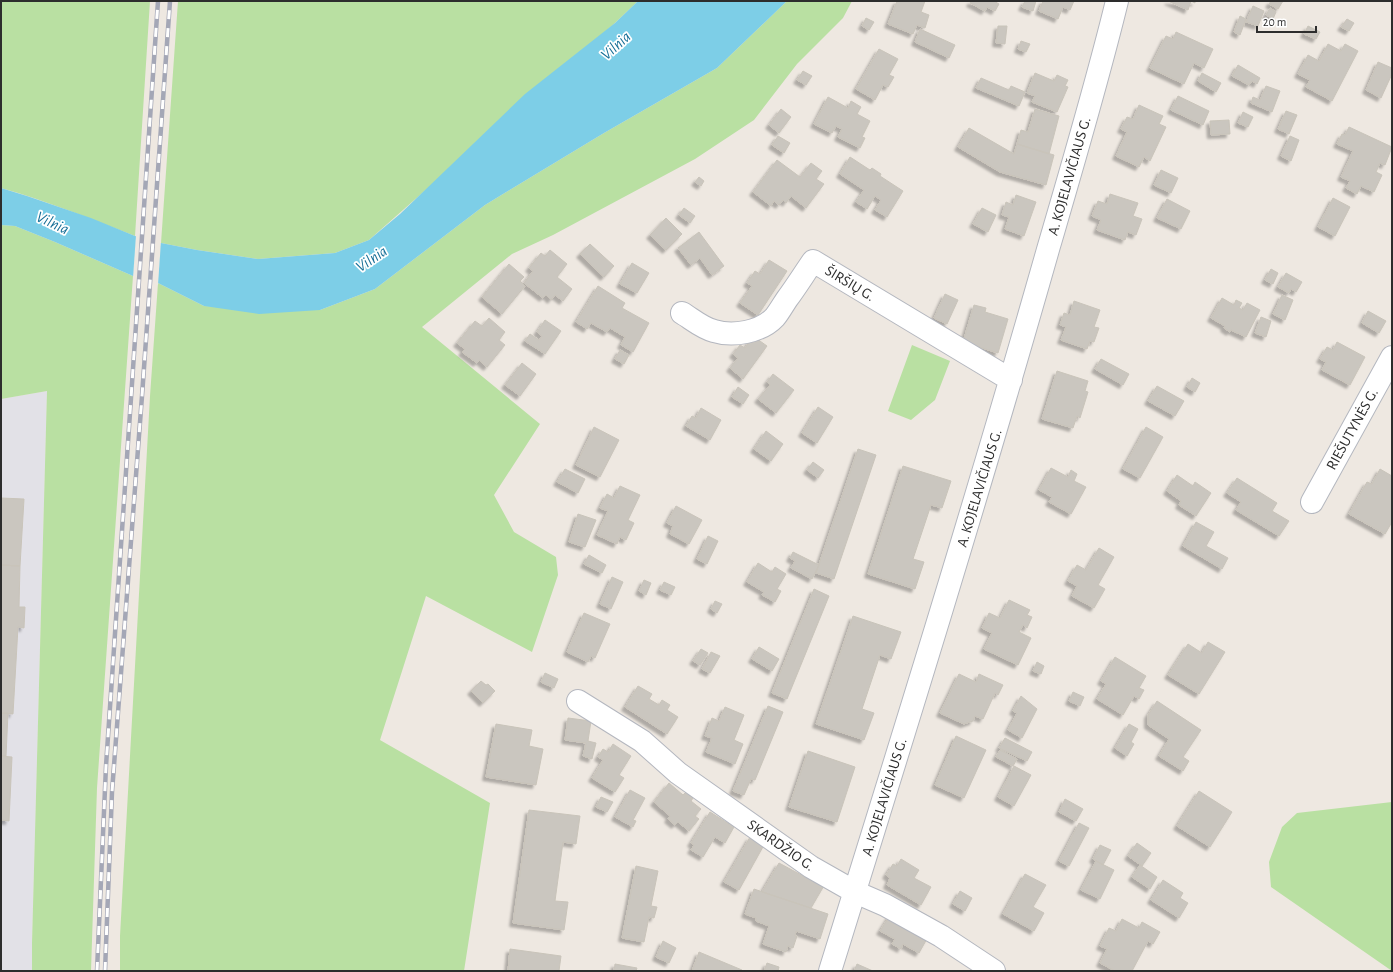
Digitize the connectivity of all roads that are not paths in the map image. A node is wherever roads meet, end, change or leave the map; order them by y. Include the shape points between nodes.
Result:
1 (1117, 1) edge
2 (682, 313) dead end
3 (1392, 357) edge
4 (1011, 380) junction
5 (1312, 502) dead end
6 (578, 701) dead end
7 (855, 892) junction
8 (830, 971) edge
9 (994, 971) edge

1 - 4 street, A. KOJELAVIČIAUS G. via 1078,148
2 - 4 street, ŠIRŠIŲ G. via 714,331 739,333 753,330 774,318 813,261
3 - 5 street, RIEŠUTYNĖS G.
4 - 7 street, A. KOJELAVIČIAUS G.
6 - 7 street, SKARDŽIO G. via 642,741 678,773 811,867
7 - 8 street, A. KOJELAVIČIAUS G.
7 - 9 street, SKARDŽIO G. via 885,905 941,936

